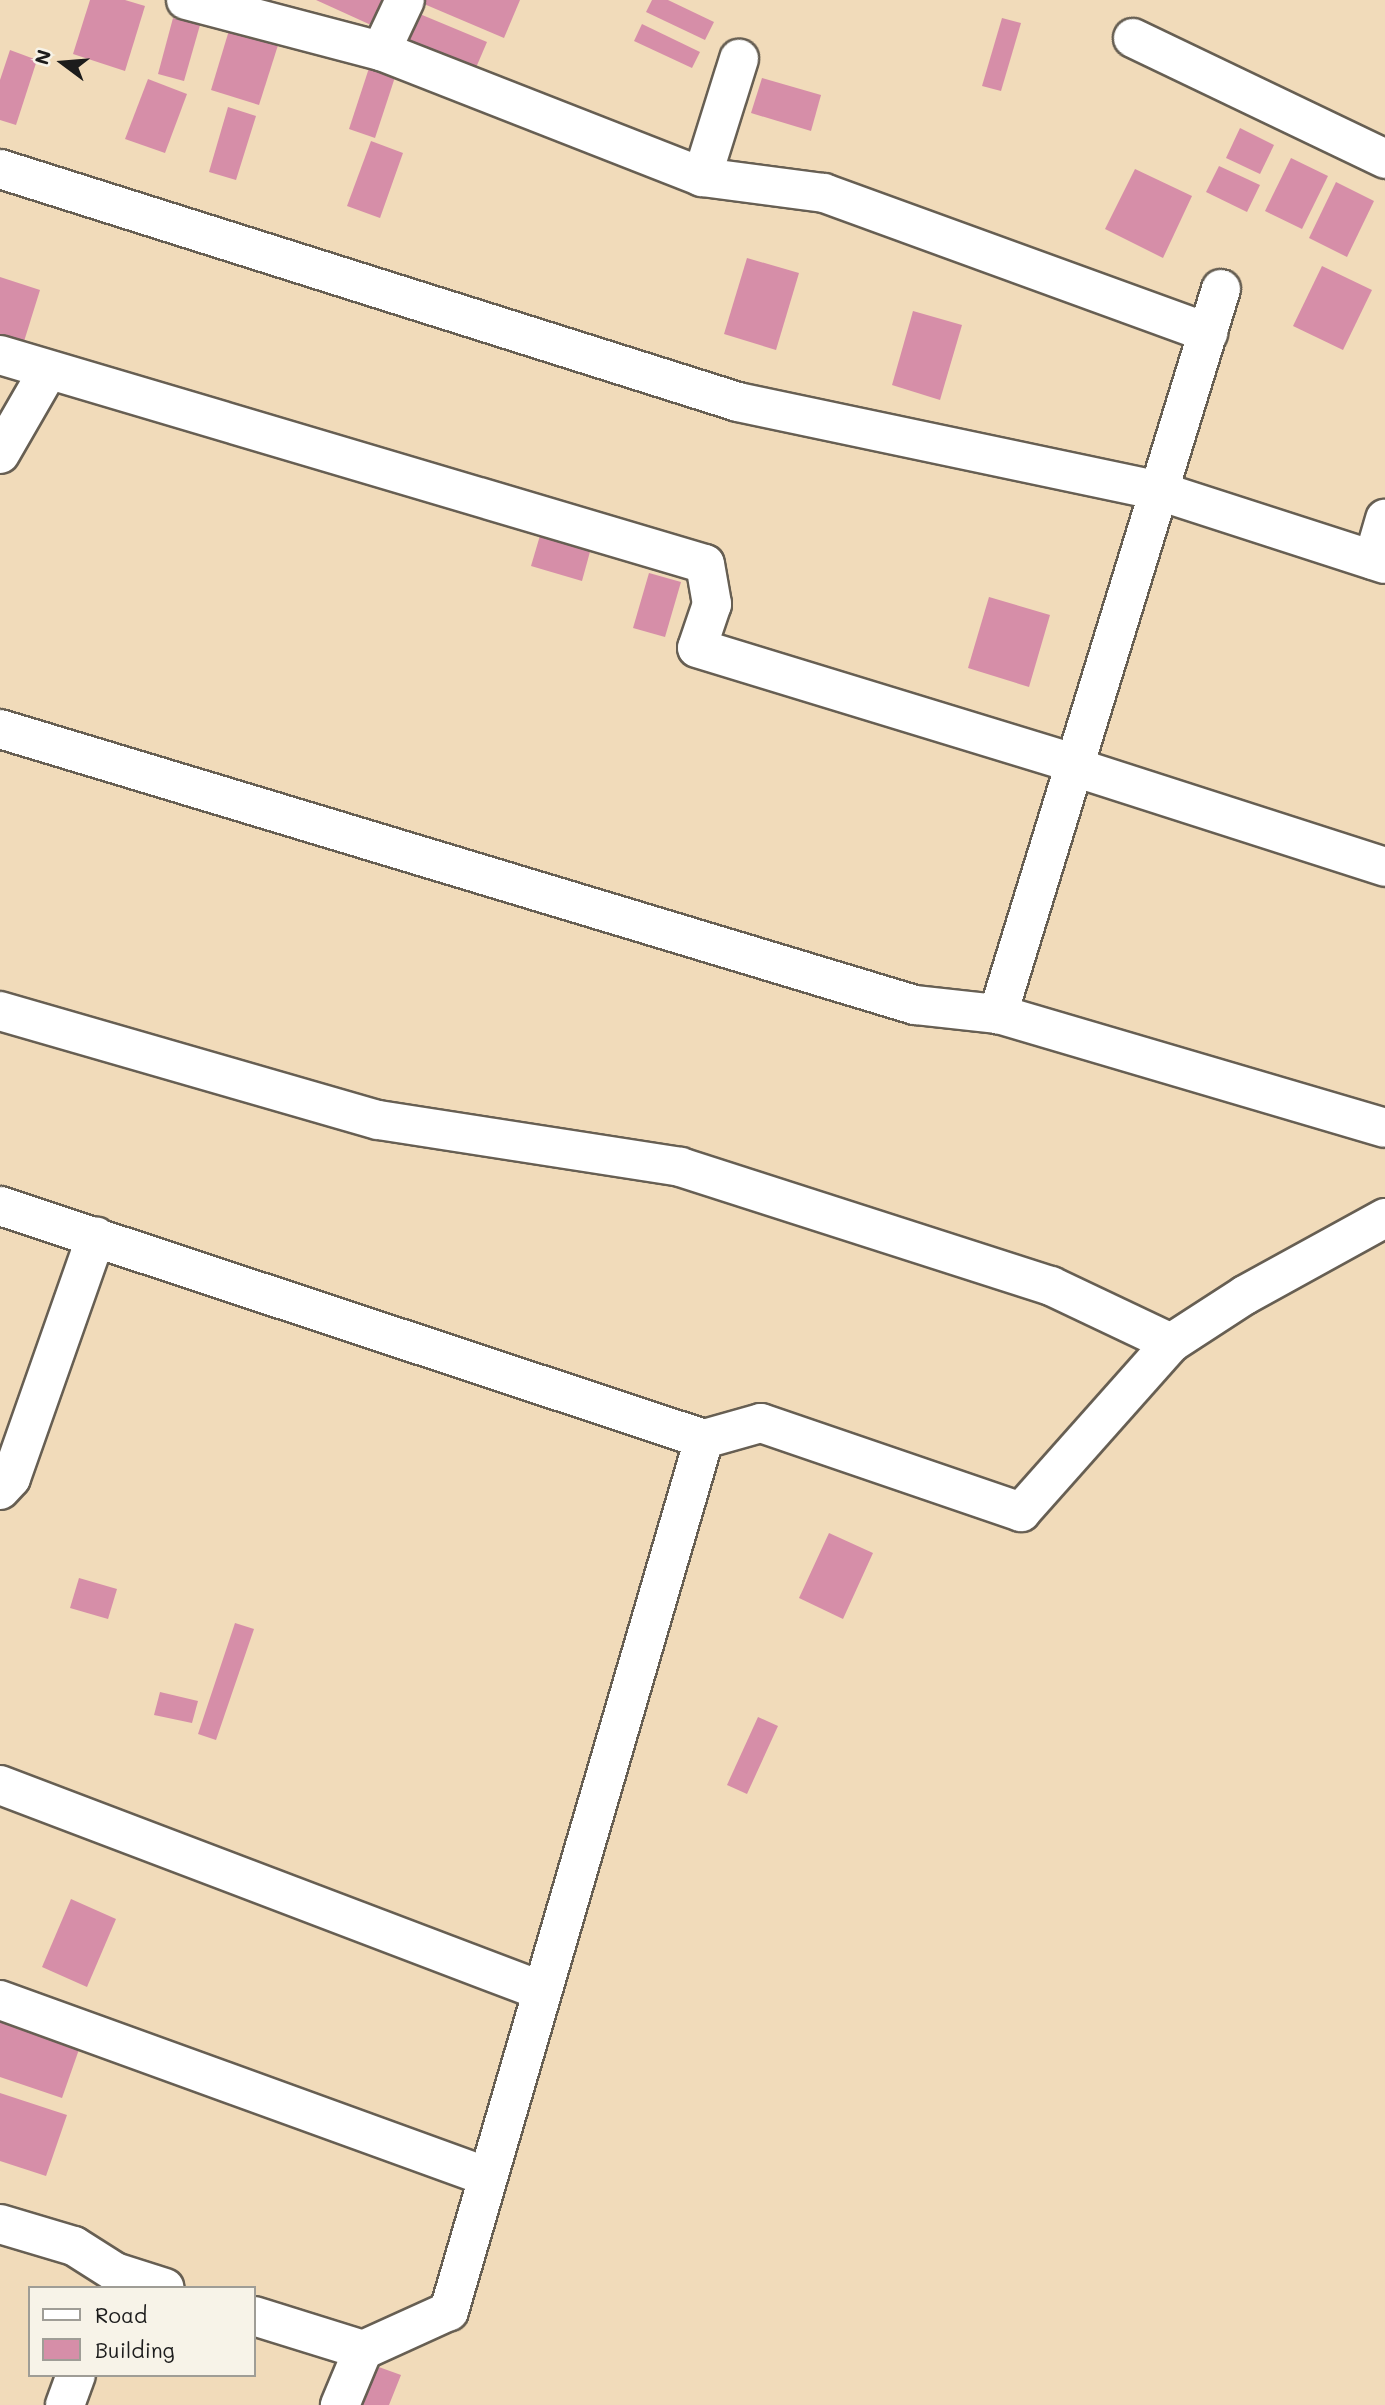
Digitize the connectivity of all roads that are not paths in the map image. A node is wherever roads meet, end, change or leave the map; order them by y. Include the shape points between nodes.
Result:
1 (186, 0) edge
2 (405, 0) edge
3 (1133, 38) dead end
4 (381, 51) junction
5 (739, 59) dead end
6 (1385, 159) edge
7 (0, 169) edge
8 (702, 177) junction
9 (1221, 289) dead end
10 (1208, 333) junction
11 (0, 355) edge
12 (48, 371) junction
13 (0, 454) edge
14 (1159, 491) junction
15 (1385, 519) edge
16 (1379, 562) edge
17 (0, 729) edge
18 (1074, 767) junction
19 (1385, 867) edge
20 (0, 1011) edge
21 (998, 1014) junction
22 (1385, 1128) edge
23 (0, 1206) edge
24 (1385, 1218) edge
25 (96, 1237) junction
26 (1171, 1343) junction
27 (704, 1439) junction
28 (0, 1490) edge
29 (0, 1785) edge
30 (542, 1991) junction
31 (0, 2000) edge
32 (488, 2178) junction
33 (0, 2224) edge
34 (112, 2280) edge
35 (152, 2286) edge
36 (256, 2317) edge
37 (363, 2350) junction
38 (75, 2377) edge
39 (65, 2405) edge
40 (340, 2405) edge

1 - 4 street
2 - 4 street
3 - 6 street
4 - 8 street
5 - 8 street
7 - 14 street via 738,402
8 - 10 street via 824,193
9 - 10 street
10 - 14 street
11 - 12 street
12 - 13 street
12 - 18 street via 705,564 712,604 698,648 1074,763
14 - 16 street
14 - 18 street
15 - 16 street
17 - 21 street via 915,1005
18 - 19 street
18 - 21 street
20 - 26 street via 377,1119 680,1167 1051,1286
21 - 22 street
23 - 25 street
24 - 26 street via 1245,1295
25 - 27 street
25 - 28 street via 11,1478
26 - 27 street via 1021,1512 761,1423
27 - 30 street
29 - 30 street
30 - 32 street
31 - 32 street
32 - 37 street via 449,2311
33 - 34 street via 74,2246
34 - 35 street
36 - 37 street
37 - 40 street
38 - 39 street

